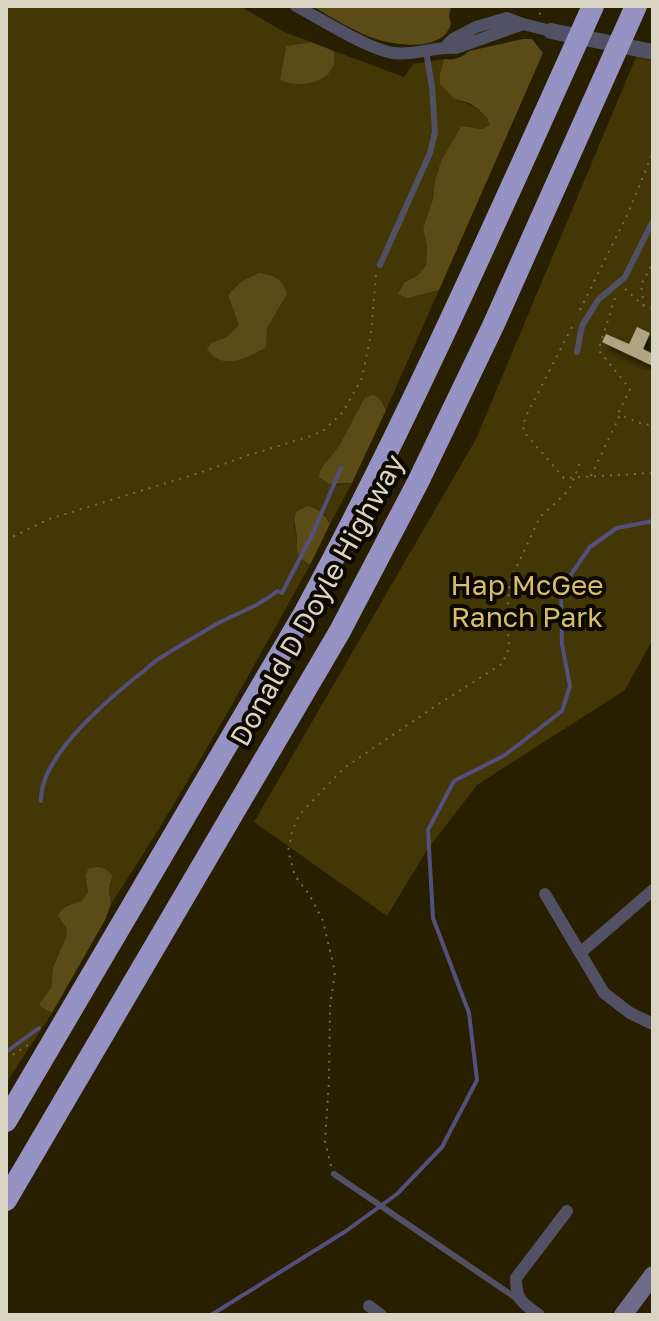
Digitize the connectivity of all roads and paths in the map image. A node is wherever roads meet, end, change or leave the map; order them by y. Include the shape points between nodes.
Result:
1 (296, 6) edge
2 (593, 6) edge
3 (636, 6) edge
4 (551, 31) joint
5 (426, 51) junction
6 (653, 52) edge
7 (653, 221) edge
8 (653, 263) edge
9 (380, 265) joint
10 (619, 282) junction
11 (616, 297) dead end
12 (644, 306) junction
13 (653, 308) edge
14 (577, 352) dead end
15 (620, 415) junction
16 (653, 424) edge
17 (580, 460) dead end
18 (653, 473) edge
19 (591, 476) junction
20 (574, 478) junction
21 (6, 540) edge
22 (653, 890) edge
23 (545, 894) dead end
24 (580, 953) junction
25 (653, 1024) edge
26 (6, 1121) edge
27 (334, 1174) joint
28 (6, 1200) edge
29 (567, 1211) dead end
30 (650, 1285) edge
31 (519, 1300) junction
32 (369, 1306) dead end
33 (381, 1315) edge
34 (539, 1315) edge
35 (623, 1315) edge

1 - 5 street via 392,53
2 - 26 highway, Donald D Doyle Highway via 418,390 337,553
3 - 28 highway, Donald D Doyle Highway via 493,326 347,619
4 - 5 street via 507,18
4 - 6 street
5 - 9 lane via 435,132
7 - 10 lane
8 - 12 path via 641,285
9 - 21 path via 362,378 340,417 324,430 63,514
10 - 12 path
10 - 14 lane via 598,300 582,326
11 - 15 path via 599,348 630,389
12 - 13 path
15 - 16 path
15 - 19 path
17 - 20 path
18 - 19 path
19 - 20 path
20 - 27 path via 569,490 540,517 510,581 509,648 502,664 344,768 299,815 292,832 288,851 295,876 323,921 335,972 325,1141
22 - 24 street
23 - 24 street
24 - 25 street via 604,993
27 - 31 lane
29 - 31 street via 516,1278
30 - 35 main road
31 - 34 street
32 - 33 street

